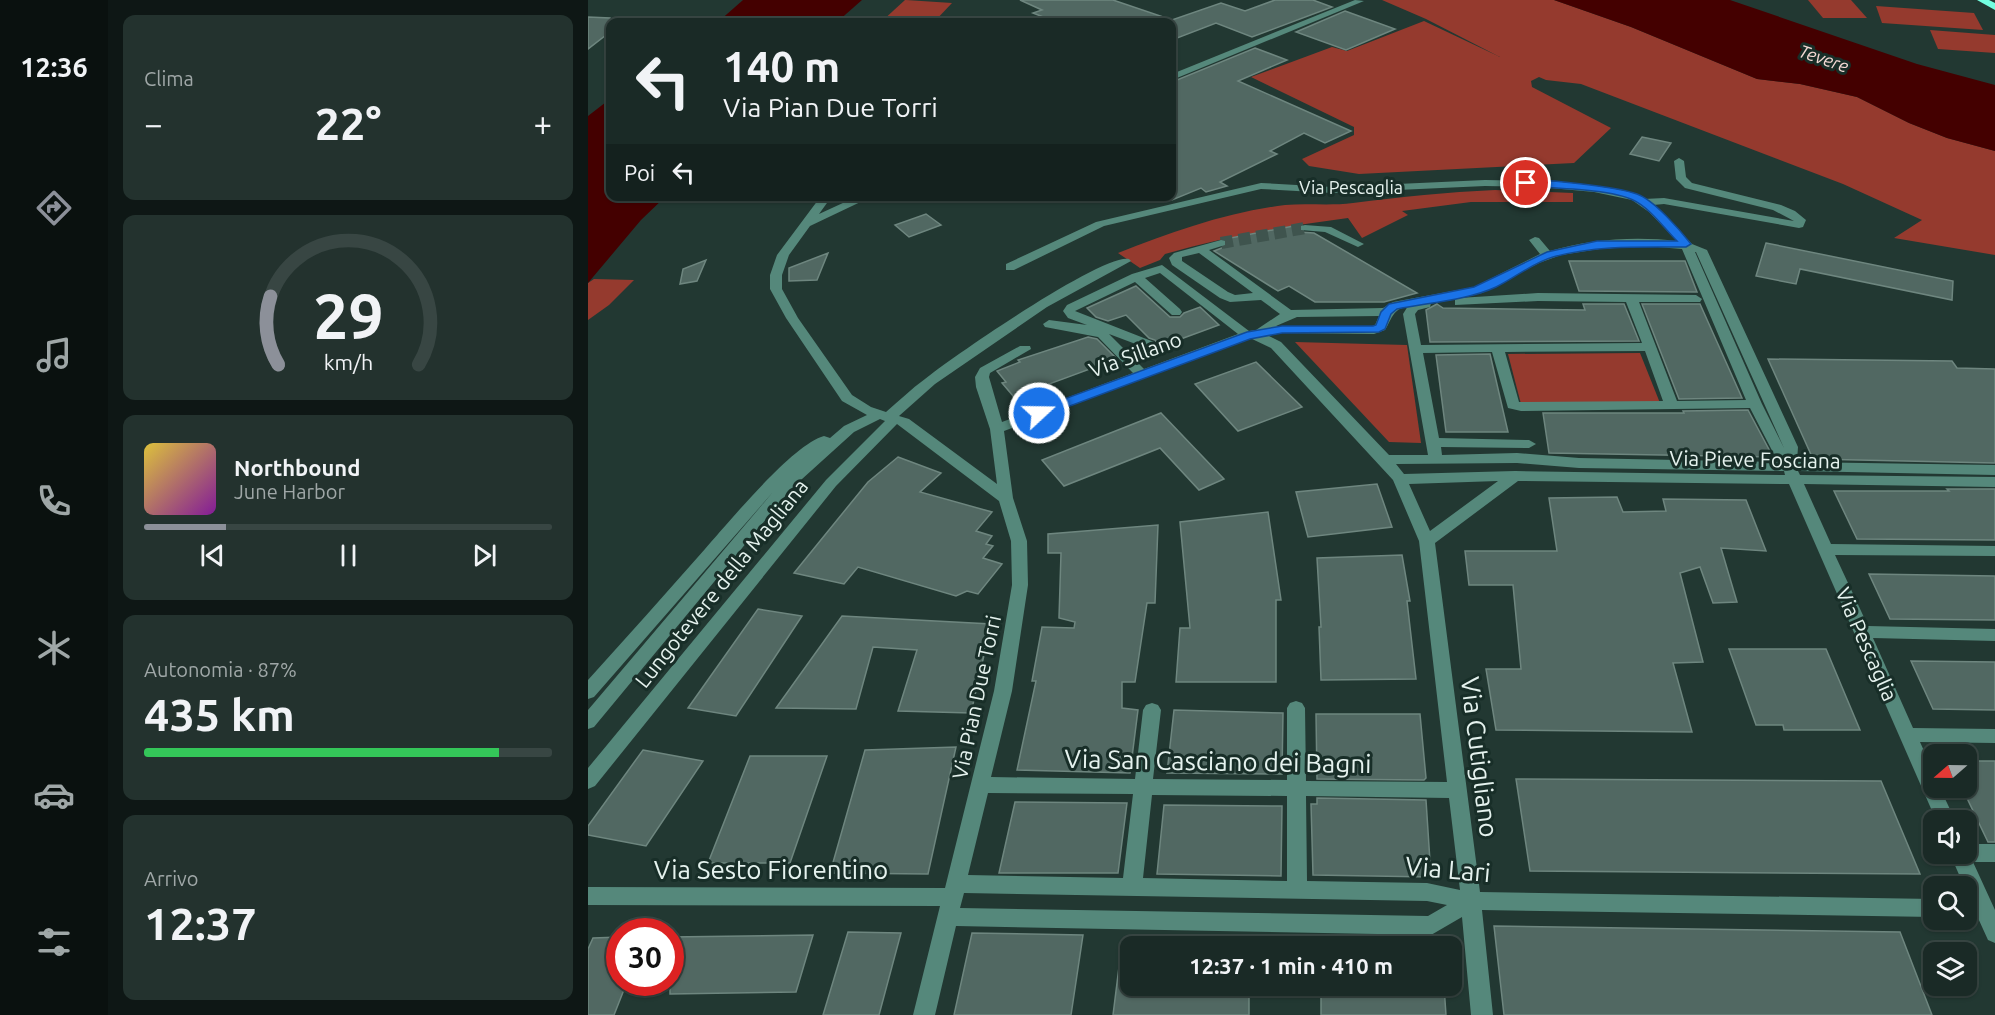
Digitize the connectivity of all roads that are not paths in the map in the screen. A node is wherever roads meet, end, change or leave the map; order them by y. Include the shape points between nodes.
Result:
1 (1982, 0) edge
2 (1360, 1) edge
3 (1995, 7) edge
4 (1176, 74) edge
5 (1679, 161) dead end
6 (823, 201) edge
7 (857, 201) edge
8 (1644, 202) junction
9 (806, 225) junction
10 (1305, 228) tunnel mouth
11 (1535, 240) dead end
12 (1221, 243) tunnel mouth
13 (1358, 244) dead end
14 (1686, 244) junction
15 (1201, 249) junction
16 (1547, 255) junction
17 (1125, 261) dead end
18 (1010, 267) dead end
19 (1136, 277) junction
20 (1264, 296) junction
21 (1631, 298) junction
22 (1696, 299) dead end
23 (1176, 312) dead end
24 (1386, 312) junction
25 (1288, 314) junction
26 (1049, 324) dead end
27 (1251, 335) junction
28 (1149, 345) dead end
29 (1649, 347) junction
30 (1025, 349) dead end
31 (1416, 349) junction
32 (1498, 349) junction
33 (1142, 374) junction
34 (1755, 404) junction
35 (1672, 406) junction
36 (889, 421) junction
37 (849, 429) junction
38 (997, 429) junction
39 (1435, 442) junction
40 (1529, 444) dead end
41 (1436, 458) junction
42 (1385, 460) junction
43 (1995, 470) edge
44 (1792, 474) junction
45 (1515, 476) junction
46 (1400, 479) junction
47 (1995, 482) edge
48 (1006, 498) junction
49 (1427, 541) junction
50 (1824, 549) junction
51 (1995, 551) edge
52 (1861, 632) junction
53 (1995, 635) edge
54 (588, 692) edge
55 (1296, 708) dead end
56 (1152, 710) dead end
57 (588, 722) edge
58 (1908, 735) junction
59 (1995, 736) edge
60 (588, 781) edge
61 (980, 785) junction
62 (1144, 787) junction
63 (1295, 788) junction
64 (1456, 790) junction
65 (1941, 810) edge
66 (1977, 853) edge
67 (1995, 853) edge
68 (1132, 886) junction
69 (1297, 889) junction
70 (955, 890) junction
71 (588, 896) edge
72 (1471, 901) junction
73 (1923, 908) edge
74 (1977, 911) edge
75 (949, 917) junction
76 (1995, 933) edge
77 (924, 1015) edge
78 (1482, 1015) edge

1 - 3 highway
2 - 4 street
5 - 8 street via 1684,183 1782,209 1797,215 1799,225 1664,201
6 - 9 street
7 - 9 street
8 - 14 street, Via Pescaglia
8 - 18 street, Via Pescaglia via 1594,189 1540,184 1332,190 1261,186 1100,224
9 - 36 street via 783,255 776,289 847,398
10 - 13 street via 1328,229
11 - 16 street
12 - 15 street
14 - 16 street via 1597,244
14 - 34 street, Via Pescaglia
14 - 44 street, Via Pescaglia via 1701,250 1791,447
15 - 20 street
15 - 20 street via 1178,255 1176,263 1234,299
16 - 24 street via 1492,285 1393,306
17 - 36 street, Lungotevere della Magliana via 1043,304 930,381
19 - 23 street
19 - 27 street, Via Cutigliano via 1166,270
19 - 28 street via 1069,311
20 - 25 street
21 - 22 street
21 - 29 street
21 - 31 street via 1516,297 1421,305 1409,314
24 - 25 street, Via Sillano
24 - 27 street, Via Sillano via 1381,327 1374,330 1282,329
25 - 27 street, Via Sillano
26 - 33 street via 1102,334
27 - 33 street, Via Sillano
27 - 42 street, Via Cutigliano via 1276,345
29 - 32 street
29 - 35 street
30 - 38 street, Via Pian Due Torri via 985,371 982,377
31 - 32 street
31 - 39 street
32 - 35 street via 1513,405
33 - 38 street, Via Sillano
34 - 35 street
34 - 44 street, Via Pescaglia
36 - 37 street, Lungotevere della Magliana
36 - 48 street via 926,436
36 - 60 street, Lungotevere della Magliana via 831,483
37 - 54 street, Lungotevere della Magliana via 814,446 788,467
37 - 57 street, Lungotevere della Magliana via 786,486
38 - 48 street, Via Pian Due Torri
39 - 40 street
39 - 41 street
41 - 42 street, Via Pieve Fosciana
41 - 44 street, Via Pieve Fosciana
42 - 46 street, Via Cutigliano
43 - 44 street, Via Pieve Fosciana
44 - 45 street, Via Pieve Fosciana
44 - 47 street, Via Pieve Fosciana
44 - 50 street, Via Pescaglia
45 - 46 street, Via Pieve Fosciana
45 - 49 street
46 - 49 street, Via Cutigliano
48 - 61 street, Via Pian Due Torri via 1019,541 1020,585 1003,691
49 - 64 street, Via Cutigliano
50 - 51 street
50 - 52 street, Via Pescaglia
52 - 53 street
52 - 58 street, Via Pescaglia
55 - 63 street
56 - 62 street
58 - 59 street
58 - 65 street, Via Pescaglia
61 - 62 street, Via San Casciano dei Bagni
61 - 70 street, Via Pian Due Torri
62 - 63 street, Via San Casciano dei Bagni
62 - 68 street
63 - 64 street, Via San Casciano dei Bagni
63 - 69 street
64 - 72 street, Via Cutigliano
66 - 67 street
68 - 69 street, Via Lari
68 - 70 street, Via Lari
69 - 72 street, Via Lari via 1428,892
70 - 71 street, Via Sesto Fiorentino
70 - 75 street, Via Pian Due Torri
72 - 73 street, Via Lari
72 - 75 street via 1431,927
72 - 78 street, Via Cutigliano
74 - 76 street
75 - 77 street, Via Pian Due Torri

